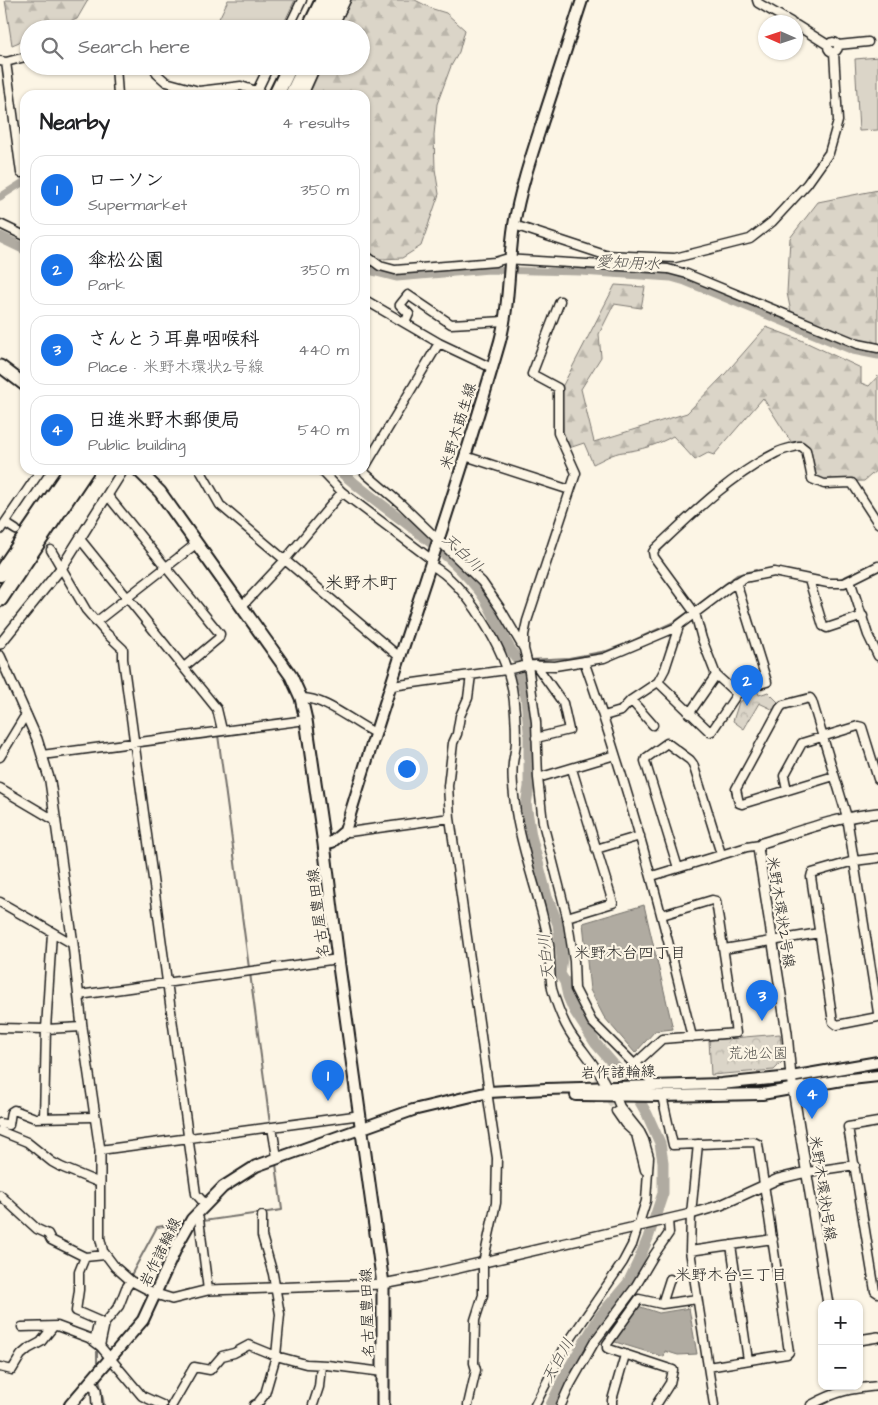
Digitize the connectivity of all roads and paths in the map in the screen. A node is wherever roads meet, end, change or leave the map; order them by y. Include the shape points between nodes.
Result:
1 (302, 0) edge
2 (323, 0) edge
3 (337, 0) edge
4 (346, 0) edge
5 (582, 0) edge
6 (758, 0) edge
7 (779, 15) edge
8 (292, 20) edge
9 (313, 20) edge
10 (328, 20) edge
11 (336, 20) edge
12 (803, 29) edge
13 (868, 42) dead end
14 (836, 49) junction
15 (20, 58) edge
16 (3, 62) edge
17 (117, 75) edge
18 (158, 75) edge
19 (264, 75) edge
20 (286, 75) edge
21 (302, 75) edge
22 (312, 75) edge
23 (118, 90) edge
24 (199, 90) edge
25 (199, 90) edge
26 (249, 90) edge
27 (257, 90) edge
28 (278, 90) edge
29 (294, 90) edge
30 (305, 90) edge
31 (20, 167) edge
32 (0, 224) edge
33 (514, 226) junction
34 (20, 234) edge
35 (370, 259) edge
36 (511, 260) junction
37 (560, 301) dead end
38 (370, 303) edge
39 (505, 320) junction
40 (405, 323) junction
41 (439, 343) junction
42 (878, 348) edge
43 (0, 366) edge
44 (492, 368) junction
45 (20, 381) edge
46 (465, 456) junction
47 (370, 458) edge
48 (38, 475) edge
49 (68, 475) edge
50 (83, 475) edge
51 (120, 475) edge
52 (143, 475) edge
53 (203, 475) edge
54 (326, 475) edge
55 (367, 475) edge
56 (570, 490) junction
57 (342, 492) junction
58 (108, 496) junction
59 (878, 523) edge
60 (2, 526) edge
61 (16, 530) dead end
62 (80, 539) junction
63 (438, 540) junction
64 (197, 543) junction
65 (51, 550) dead end
66 (284, 561) junction
67 (432, 561) junction
68 (166, 566) junction
69 (878, 566) edge
70 (62, 567) junction
71 (0, 574) edge
72 (809, 580) junction
73 (850, 580) junction
74 (736, 582) junction
75 (128, 597) junction
76 (0, 599) edge
77 (242, 606) junction
78 (696, 613) junction
79 (863, 616) junction
80 (96, 622) junction
81 (679, 625) junction
82 (0, 644) edge
83 (524, 650) junction
84 (0, 656) edge
85 (401, 656) junction
86 (878, 656) edge
87 (584, 661) junction
88 (532, 665) junction
89 (184, 667) junction
90 (506, 670) junction
91 (471, 675) junction
92 (716, 675) junction
93 (658, 682) junction
94 (392, 686) junction
95 (737, 694) junction
96 (301, 698) junction
97 (631, 700) junction
98 (689, 714) junction
99 (27, 716) junction
100 (604, 716) junction
101 (306, 720) junction
102 (653, 725) dead end
103 (222, 730) junction
104 (374, 733) junction
105 (822, 736) junction
106 (536, 738) junction
107 (135, 742) junction
108 (42, 755) junction
109 (615, 755) junction
110 (0, 757) edge
111 (572, 768) junction
112 (834, 776) junction
113 (538, 778) junction
114 (878, 779) edge
115 (0, 788) edge
116 (787, 790) junction
117 (878, 813) edge
118 (847, 817) junction
119 (450, 818) junction
120 (56, 821) junction
121 (345, 831) junction
122 (640, 836) junction
123 (324, 844) junction
124 (760, 845) junction
125 (596, 849) junction
126 (721, 854) junction
127 (878, 858) edge
128 (854, 861) junction
129 (678, 868) junction
130 (652, 876) junction
131 (0, 902) edge
132 (662, 915) junction
133 (567, 917) junction
134 (52, 933) junction
135 (820, 933) junction
136 (772, 941) junction
137 (73, 944) junction
138 (724, 949) junction
139 (338, 959) junction
140 (167, 983) junction
141 (79, 995) junction
142 (878, 1013) edge
143 (878, 1017) edge
144 (82, 1027) junction
145 (0, 1028) edge
146 (46, 1029) junction
147 (573, 1037) junction
148 (692, 1037) junction
149 (878, 1062) edge
150 (636, 1063) junction
151 (878, 1076) edge
152 (596, 1077) tunnel mouth
153 (791, 1077) junction
154 (606, 1087) junction
155 (793, 1089) junction
156 (653, 1091) junction
157 (488, 1095) junction
158 (616, 1096) junction
159 (614, 1107) tunnel mouth
160 (354, 1116) dead end
161 (94, 1117) junction
162 (44, 1118) junction
163 (0, 1122) edge
164 (878, 1122) edge
165 (272, 1127) junction
166 (363, 1127) junction
167 (0, 1131) edge
168 (188, 1138) junction
169 (698, 1144) junction
170 (100, 1150) junction
171 (276, 1158) junction
172 (855, 1165) junction
173 (807, 1172) junction
174 (647, 1180) junction
175 (100, 1183) junction
176 (764, 1184) junction
177 (0, 1195) edge
178 (205, 1204) junction
179 (691, 1214) junction
180 (262, 1216) dead end
181 (198, 1219) dead end
182 (666, 1220) junction
183 (637, 1227) junction
184 (773, 1239) junction
185 (731, 1245) junction
186 (690, 1251) junction
187 (105, 1255) junction
188 (85, 1257) junction
189 (484, 1263) junction
190 (670, 1279) dead end
191 (131, 1281) junction
192 (383, 1284) junction
193 (276, 1287) junction
194 (208, 1290) junction
195 (878, 1293) edge
196 (156, 1294) junction
197 (697, 1299) junction
198 (827, 1300) edge
199 (662, 1304) junction
200 (22, 1327) dead end
201 (52, 1327) junction
202 (878, 1337) edge
203 (863, 1339) edge
204 (97, 1343) junction
205 (625, 1355) junction
206 (276, 1356) junction
207 (110, 1359) junction
208 (748, 1360) junction
209 (321, 1364) junction
210 (0, 1367) edge
211 (708, 1367) junction
212 (383, 1372) junction
213 (90, 1381) junction
214 (878, 1386) edge
215 (863, 1387) edge
216 (840, 1390) edge
217 (70, 1405) edge
218 (97, 1405) edge
219 (162, 1405) edge
220 (172, 1405) edge
221 (254, 1405) edge
222 (313, 1405) edge
223 (383, 1405) edge
224 (468, 1405) edge
225 (535, 1405) edge
226 (561, 1405) edge
227 (612, 1405) edge
228 (656, 1405) edge
229 (714, 1405) edge
230 (811, 1405) edge

1 - 8 street
2 - 9 highway
3 - 10 highway
4 - 11 street
5 - 33 main road, 米野木莇生線 via 521,192
6 - 7 street
12 - 14 street via 828,45 828,49
13 - 14 street
14 - 33 street via 838,121 828,153 807,184 772,222 750,239 675,258 605,255
15 - 16 street
16 - 31 street
17 - 23 street
18 - 25 street via 166,82
19 - 27 street
20 - 28 highway
21 - 29 highway
22 - 30 street
24 - 26 street via 240,86
32 - 34 street
33 - 36 main road, 米野木莇生線
35 - 36 street via 395,270
36 - 39 main road, 米野木莇生線
36 - 42 street via 677,271 858,344
37 - 56 street via 532,374 558,388 558,433 576,473
38 - 40 street
39 - 40 street via 452,324 408,295 400,305 409,314
39 - 44 main road, 米野木莇生線
40 - 41 street
41 - 44 street
41 - 47 street
43 - 45 main road
44 - 46 main road, 米野木莇生線
46 - 56 street
46 - 63 main road, 米野木莇生線
48 - 60 street
49 - 71 highway
50 - 76 highway
51 - 58 street
52 - 64 main road, 名古屋豊田線 via 160,492
53 - 66 street via 220,505
54 - 57 street
55 - 63 street
56 - 83 street via 528,621
57 - 66 street
57 - 67 street
58 - 62 street
58 - 68 street
59 - 78 street via 852,484 824,484 812,479 804,447 776,453 694,512 654,552 654,557
60 - 61 street
62 - 70 street
62 - 75 street
63 - 67 main road, 米野木莇生線
63 - 83 street via 482,582
64 - 68 street
64 - 77 main road, 名古屋豊田線
65 - 70 street
66 - 77 street
66 - 85 street
67 - 85 main road, 米野木莇生線
67 - 90 street via 483,620
68 - 75 street
68 - 89 street via 220,634
69 - 73 street
70 - 80 street
70 - 82 street
72 - 73 street via 844,583
72 - 74 street via 774,572
72 - 79 street via 823,626 827,628
73 - 79 street
74 - 78 street
74 - 95 street via 767,682
75 - 80 street
75 - 89 street
77 - 96 main road, 名古屋豊田線 via 291,676
78 - 81 street
78 - 92 street
79 - 86 street
80 - 107 street via 123,649
81 - 87 street via 604,658
81 - 93 street
83 - 88 street
84 - 99 street
85 - 94 main road, 米野木莇生線
87 - 88 street via 555,666
87 - 100 street
88 - 90 street
88 - 106 street
88 - 106 street via 563,703 569,730
89 - 103 street via 217,709
90 - 91 street
90 - 147 street via 514,706 513,777 518,826 549,944 552,986 558,1009
91 - 94 street
91 - 119 street via 468,698 453,744 448,786
92 - 95 street
92 - 98 street
93 - 97 street
93 - 98 street
94 - 104 main road, 米野木莇生線
95 - 98 street via 710,732
96 - 101 main road, 名古屋豊田線
96 - 104 street via 332,708
97 - 100 street via 620,711
97 - 102 street
99 - 108 street
99 - 110 street
100 - 109 street
101 - 103 street
101 - 123 main road, 名古屋豊田線
103 - 107 street
104 - 121 main road, 米野木莇生線
105 - 112 street
105 - 114 street via 860,726
105 - 116 street via 801,745 784,776
105 - 116 street via 810,698 784,705 736,791 742,804
106 - 113 street
107 - 108 street
107 - 140 street
108 - 120 street
109 - 111 street
109 - 122 street
111 - 113 street
111 - 125 street
112 - 116 street
112 - 118 street
113 - 133 street via 542,823
115 - 120 street
117 - 118 street, 米野木環状2号線
118 - 124 street, 米野木環状2号線
118 - 128 street
119 - 121 street
119 - 157 street
120 - 137 street
121 - 123 main road via 332,842
122 - 125 street
122 - 130 street
123 - 139 main road, 名古屋豊田線
124 - 126 street
124 - 136 street, 米野木環状2号線 via 758,852
125 - 133 street via 612,903
126 - 129 street
126 - 129 street via 693,764 667,743 645,761
127 - 128 street
128 - 135 street via 812,875
128 - 142 street
129 - 130 street
130 - 132 street
131 - 134 street
132 - 138 street via 716,901
132 - 148 street
133 - 150 street via 574,982 586,1014 598,1030
134 - 137 street
134 - 146 street
135 - 136 street
135 - 143 street via 833,1022 837,1025
136 - 138 street
136 - 153 street, 米野木環状2号線
137 - 141 street
138 - 148 street via 736,1033
139 - 140 street
139 - 166 main road, 名古屋豊田線
140 - 141 street
140 - 168 street
141 - 144 street
144 - 146 street
144 - 161 street
145 - 146 street
146 - 162 street
147 - 152 street
147 - 154 street
148 - 150 street via 660,1040
149 - 153 main road, 岩作諸輪線
150 - 156 street via 649,1077
151 - 155 main road, 岩作諸輪線
153 - 155 street, 米野木環状1号線
153 - 156 main road, 岩作諸輪線
154 - 156 main road, 岩作諸輪線
154 - 157 main road, 岩作諸輪線 via 508,1090
155 - 156 main road, 岩作諸輪線 via 762,1094
155 - 173 street, 米野木環状1号線
156 - 158 main road, 岩作諸輪線
156 - 169 street via 674,1144
157 - 158 main road, 岩作諸輪線
157 - 166 main road, 岩作諸輪線 via 413,1110
157 - 189 street via 497,1158 496,1203
158 - 174 street via 620,1107 644,1140 649,1157
159 - 174 street via 636,1134
160 - 165 street
161 - 162 street
161 - 170 street
162 - 163 street via 14,1110 9,1125
164 - 172 street via 848,1127
165 - 168 street
165 - 171 street
166 - 171 main road, 岩作諸輪線
166 - 192 main road, 名古屋豊田線
167 - 175 street via 27,1142 61,1167
168 - 170 street
168 - 178 street via 196,1194
169 - 176 street via 757,1142
169 - 179 street
170 - 175 street
171 - 178 main road, 岩作諸輪線 via 235,1178
172 - 173 street
172 - 195 street via 875,1291
173 - 176 street
173 - 198 street, 米野木環状1号線
174 - 183 street via 646,1201
175 - 187 street via 100,1238
176 - 179 street via 726,1203
176 - 184 street
177 - 188 street via 37,1229 48,1234 51,1240
178 - 196 main road, 岩作諸輪線 via 184,1233
179 - 182 street
179 - 186 street
180 - 193 street via 262,1236
181 - 194 street
182 - 183 street
182 - 226 street via 669,1233 595,1342
183 - 189 street
183 - 225 street via 623,1262 565,1347
184 - 185 street
184 - 208 street via 790,1349 787,1354
185 - 186 street
185 - 208 street
186 - 197 street
187 - 188 street
187 - 191 street
188 - 204 street via 79,1272 76,1311 99,1321
189 - 192 street
189 - 224 street via 483,1295 475,1320 476,1370
190 - 199 street
191 - 196 street
191 - 204 street via 119,1306 105,1323
192 - 193 street
192 - 212 main road, 名古屋豊田線
193 - 194 street
193 - 206 street via 280,1314
194 - 196 street via 172,1299
196 - 207 main road, 岩作諸輪線 via 143,1320
197 - 199 street
197 - 211 street
199 - 205 street via 638,1300 607,1344 607,1348
200 - 201 street
201 - 204 street via 78,1332
201 - 210 street via 41,1342 21,1355 12,1370
202 - 203 street
204 - 207 street
205 - 227 street
205 - 228 street via 673,1370 670,1384
206 - 209 street via 306,1364
206 - 220 street via 249,1345 222,1356 210,1370 194,1367
206 - 221 street via 265,1394
207 - 213 main road, 岩作諸輪線
207 - 219 street via 142,1396
208 - 211 street
209 - 212 street
209 - 222 street
211 - 229 street
212 - 223 main road, 名古屋豊田線
213 - 217 main road, 岩作諸輪線
213 - 218 street via 96,1390
214 - 215 street
216 - 230 street

